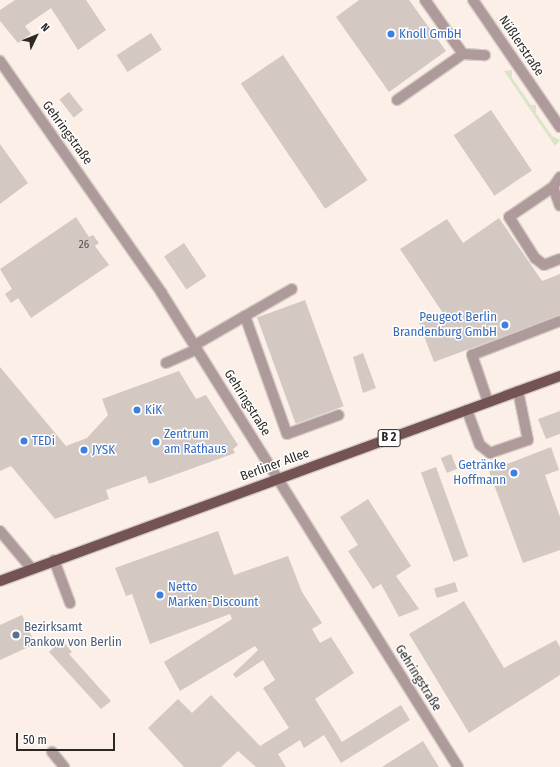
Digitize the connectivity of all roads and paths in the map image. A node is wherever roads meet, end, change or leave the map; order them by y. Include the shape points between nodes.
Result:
1 (425, 0) edge
2 (473, 0) edge
3 (463, 54) junction
4 (485, 55) dead end
5 (0, 61) edge
6 (397, 100) dead end
7 (560, 127) edge
8 (560, 177) edge
9 (553, 187) junction
10 (560, 206) edge
11 (560, 259) edge
12 (292, 289) dead end
13 (245, 316) junction
14 (560, 321) edge
15 (196, 347) junction
16 (166, 363) dead end
17 (560, 376) edge
18 (518, 391) junction
19 (488, 402) junction
20 (467, 410) junction
21 (339, 415) dead end
22 (278, 478) junction
23 (0, 531) edge
24 (54, 560) junction
25 (31, 568) junction
26 (0, 581) edge
27 (70, 603) dead end
28 (52, 752) dead end
29 (64, 767) edge
30 (458, 767) edge

1 - 3 street
2 - 7 street, Nüßlerstraße
3 - 4 street
3 - 6 street
5 - 15 street, Gehringstraße via 90,188
8 - 9 street
9 - 10 street
9 - 11 street via 508,217 536,258 544,265
12 - 13 street
13 - 15 street
13 - 21 street via 287,434
14 - 19 street via 472,355
15 - 16 street
15 - 22 street, Gehringstraße
17 - 18 main road, Berliner Allee / B 2
18 - 19 main road, Berliner Allee / B 2
18 - 20 street via 528,440 490,453 480,445
19 - 20 main road, Berliner Allee / B 2
20 - 22 main road, Berliner Allee / B 2
22 - 24 main road, Berliner Allee / B 2
22 - 30 street, Gehringstraße
23 - 25 street
24 - 25 main road, Berliner Allee / B 2
24 - 27 street
25 - 26 main road, Berliner Allee / B 2
28 - 29 street

